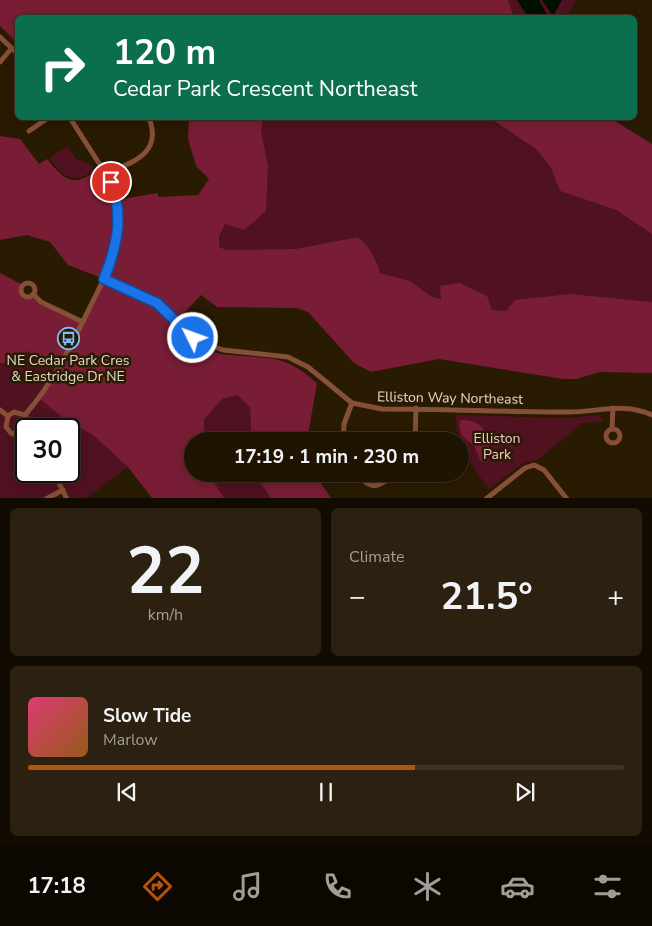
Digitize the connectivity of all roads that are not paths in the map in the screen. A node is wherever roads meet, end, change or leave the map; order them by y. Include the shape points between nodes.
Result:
1 (0, 37) edge
2 (12, 49) junction
3 (15, 52) edge
4 (0, 62) edge
5 (45, 120) edge
6 (71, 120) edge
7 (150, 120) edge
8 (29, 131) dead end
9 (106, 174) junction
10 (104, 279) junction
11 (34, 294) dead end
12 (83, 322) junction
13 (352, 403) junction
14 (416, 408) junction
15 (613, 408) junction
16 (0, 410) edge
17 (25, 415) junction
18 (652, 415) edge
19 (8, 416) junction
20 (26, 418) edge
21 (612, 429) dead end
22 (344, 432) edge
23 (415, 432) edge
24 (15, 434) edge
25 (364, 482) edge
26 (384, 482) edge
27 (59, 483) edge
28 (63, 490) junction
29 (46, 498) edge
30 (67, 498) edge
31 (486, 498) edge
32 (567, 498) edge

1 - 2 street
2 - 3 street
2 - 4 street
5 - 8 street
6 - 9 street
7 - 9 street via 153,131 150,148 139,158
9 - 10 street via 115,192 118,227 116,247
10 - 12 street
10 - 13 street, Elliston Way Northeast via 157,303 184,332 201,342 223,350 277,354 293,359 308,367
11 - 12 street via 41,302
12 - 17 street via 57,373
13 - 14 street, Elliston Way Northeast via 382,409
13 - 22 street
14 - 15 street, Elliston Way Northeast via 572,412
14 - 23 street
15 - 18 street, Elliston Way Northeast via 634,409
15 - 21 street
16 - 19 street
17 - 19 street via 18,412
17 - 20 street
19 - 24 street via 5,423 8,430
25 - 26 street via 373,486
27 - 28 street
28 - 29 street
28 - 30 street
31 - 32 street via 527,467 536,466 544,470

